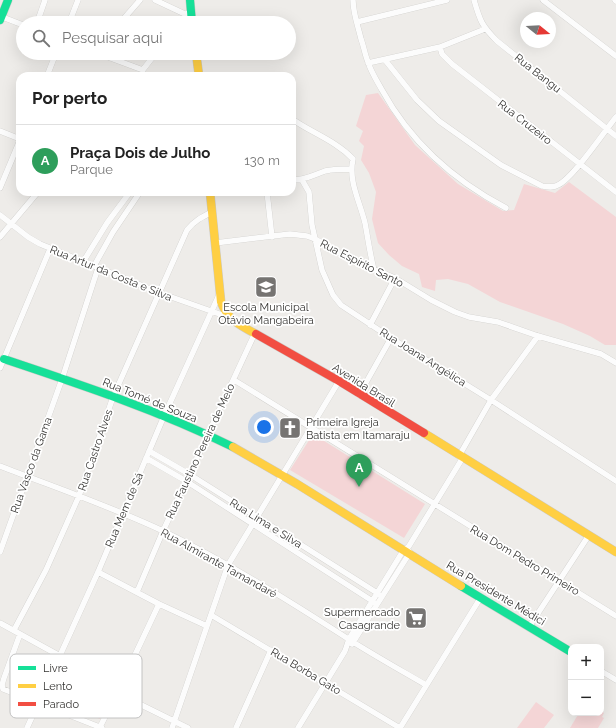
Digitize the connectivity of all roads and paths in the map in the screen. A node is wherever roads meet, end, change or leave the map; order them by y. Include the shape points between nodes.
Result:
1 (8, 0) edge
2 (45, 0) edge
3 (78, 0) edge
4 (140, 0) edge
5 (156, 0) edge
6 (190, 0) edge
7 (353, 0) edge
8 (447, 0) edge
9 (474, 0) edge
10 (543, 0) edge
11 (189, 13) junction
12 (39, 16) edge
13 (72, 16) edge
14 (126, 16) edge
15 (186, 16) edge
16 (190, 16) edge
17 (0, 18) edge
18 (357, 22) junction
19 (16, 23) edge
20 (485, 29) junction
21 (440, 46) junction
22 (616, 56) edge
23 (53, 60) edge
24 (116, 60) edge
25 (151, 60) edge
26 (197, 60) edge
27 (385, 60) junction
28 (368, 63) junction
29 (143, 70) joint
30 (49, 72) edge
31 (198, 72) edge
32 (616, 117) edge
33 (296, 122) edge
34 (607, 128) junction
35 (0, 131) edge
36 (616, 136) edge
37 (16, 137) edge
38 (16, 149) edge
39 (579, 164) junction
40 (351, 169) junction
41 (296, 180) edge
42 (302, 180) junction
43 (0, 188) edge
44 (616, 192) edge
45 (35, 196) edge
46 (127, 196) edge
47 (137, 196) edge
48 (210, 196) edge
49 (267, 196) edge
50 (506, 208) dead end
51 (212, 212) junction
52 (0, 215) edge
53 (12, 224) junction
54 (272, 236) junction
55 (0, 237) edge
56 (315, 239) junction
57 (215, 243) junction
58 (50, 248) junction
59 (83, 262) junction
60 (96, 267) junction
61 (374, 270) junction
62 (395, 278) junction
63 (220, 292) junction
64 (160, 293) junction
65 (212, 311) junction
66 (228, 318) junction
67 (370, 325) junction
68 (255, 334) junction
69 (538, 336) junction
70 (391, 338) junction
71 (4, 359) junction
72 (616, 363) edge
73 (0, 368) edge
74 (62, 378) junction
75 (234, 380) junction
76 (338, 382) junction
77 (359, 395) junction
78 (113, 397) junction
79 (491, 400) junction
80 (164, 416) junction
81 (310, 428) junction
82 (208, 435) junction
83 (149, 451) junction
84 (460, 457) junction
85 (146, 458) junction
86 (0, 466) edge
87 (189, 474) junction
88 (283, 475) junction
89 (27, 476) junction
90 (186, 481) junction
91 (616, 482) edge
92 (79, 496) junction
93 (434, 505) junction
94 (123, 513) junction
95 (256, 518) junction
96 (252, 524) junction
97 (163, 531) junction
98 (589, 535) junction
99 (407, 550) junction
100 (0, 552) edge
101 (616, 552) edge
102 (228, 565) junction
103 (98, 572) junction
104 (560, 580) junction
105 (136, 592) junction
106 (380, 595) junction
107 (481, 597) junction
108 (375, 603) junction
109 (159, 604) junction
110 (211, 615) junction
111 (616, 616) edge
112 (0, 623) edge
113 (207, 626) junction
114 (529, 626) junction
115 (14, 630) junction
116 (20, 634) junction
117 (351, 641) junction
118 (271, 650) junction
119 (568, 650) edge
120 (13, 654) edge
121 (56, 654) edge
122 (61, 654) edge
123 (135, 654) edge
124 (10, 662) edge
125 (604, 673) edge
126 (616, 680) edge
127 (326, 683) junction
128 (426, 685) junction
129 (10, 691) edge
130 (142, 705) edge
131 (32, 718) edge
132 (76, 718) edge
133 (106, 718) edge
134 (175, 721) junction
135 (27, 728) edge
136 (101, 728) edge
137 (172, 728) edge
138 (188, 728) edge
139 (236, 728) edge
140 (298, 728) edge
141 (400, 728) edge

1 - 17 street
2 - 12 street
3 - 13 street
4 - 14 street
5 - 11 street
6 - 11 street
7 - 18 street
8 - 18 street
9 - 20 street, Rua Bangu
10 - 22 street
11 - 15 street
11 - 16 street
17 - 19 street
18 - 28 street
20 - 21 street
20 - 34 street, Rua Bangu
21 - 27 street
21 - 39 street, Rua Cruzeiro via 442,54 452,64
23 - 30 street
24 - 29 street
25 - 29 street
26 - 31 street
27 - 28 street
27 - 39 street via 417,100 439,121 501,165 542,186 549,187 563,182
28 - 50 street via 387,100 419,144 477,192
32 - 34 street
33 - 40 street via 347,153 353,159
34 - 36 street, Rua Bangu
34 - 39 street
35 - 37 street
38 - 43 street
39 - 44 street, Rua Cruzeiro
40 - 42 street via 326,171
40 - 61 street
41 - 42 street
42 - 56 street, Rua Joana Angélica via 309,192
45 - 53 street
46 - 59 street
47 - 60 street, Rua Vasco da Gama via 113,232
48 - 51 street
49 - 54 street
51 - 57 street
51 - 64 street, Rua Castro Alves via 193,223 188,230
52 - 53 street, Rua Artur da Costa e Silva
53 - 55 street
53 - 58 street, Rua Artur da Costa e Silva via 28,237
54 - 56 street, Rua Espírito Santo via 300,234
54 - 57 street, Rua Espírito Santo
56 - 61 street, Rua Espírito Santo
56 - 67 street, Rua Joana Angélica via 322,270 333,295 341,305
57 - 63 street
58 - 59 street, Rua Artur da Costa e Silva
58 - 71 street
59 - 60 street, Rua Artur da Costa e Silva
60 - 64 street, Rua Artur da Costa e Silva
60 - 74 street, Rua Vasco da Gama
61 - 62 street, Rua Espírito Santo
62 - 67 street
62 - 69 street, Rua Espírito Santo via 455,312 498,322
63 - 65 street, Rua Mem de Sá
63 - 66 street
64 - 65 street, Rua Artur da Costa e Silva
64 - 78 street, Rua Castro Alves
65 - 66 street, Rua Artur da Costa e Silva
65 - 80 street, Rua Mem de Sá
66 - 68 street, Avenida Brasil
67 - 70 street, Rua Joana Angélica
68 - 75 street, Rua Faustino Pereira de Melo
68 - 76 street, Avenida Brasil
69 - 72 street, Rua Espírito Santo via 601,354
69 - 79 street
70 - 77 street
70 - 79 street, Rua Joana Angélica
71 - 73 street
71 - 74 street, Rua Tomé de Souza
74 - 78 street, Rua Tomé de Souza
74 - 89 street, Rua Vasco da Gama
75 - 81 street, Rua Dom Pedro Primeiro
75 - 82 street, Rua Faustino Pereira de Melo
76 - 77 street, Avenida Brasil
76 - 81 street
77 - 84 street, Avenida Brasil
78 - 80 street, Rua Tomé de Souza
78 - 92 street, Rua Castro Alves
79 - 84 street
79 - 91 street, Rua Joana Angélica
80 - 82 street, Rua Tomé de Souza
80 - 83 street, Rua Mem de Sá
81 - 88 street
81 - 93 street, Rua Dom Pedro Primeiro
82 - 87 street, Rua Faustino Pereira de Melo
82 - 88 street, Rua Tomé de Souza
83 - 85 street, Rua Mem de Sá
83 - 87 street, Rua Lima e Silva
84 - 93 street
84 - 98 street, Avenida Brasil
85 - 90 street, Rua Lima e Silva
85 - 94 street, Rua Mem de Sá
86 - 89 street, Rua Almirante Tamandaré
87 - 90 street, Rua Faustino Pereira de Melo
87 - 95 street, Rua Lima e Silva
88 - 95 street
88 - 99 street, Rua Presidente Médici
89 - 92 street, Rua Almirante Tamandaré
89 - 100 street, Rua Vasco da Gama
90 - 96 street, Rua Lima e Silva
90 - 97 street, Rua Faustino Pereira de Melo
92 - 94 street, Rua Almirante Tamandaré
92 - 115 street, Rua Castro Alves via 46,570
93 - 99 street
93 - 104 street, Rua Dom Pedro Primeiro
94 - 97 street, Rua Almirante Tamandaré
94 - 103 street, Rua Mem de Sá
95 - 96 street
95 - 106 street, Rua Lima e Silva
96 - 102 street
96 - 108 street, Rua Lima e Silva
97 - 102 street, Rua Almirante Tamandaré
97 - 105 street, Rua Faustino Pereira de Melo
98 - 101 street, Avenida Brasil
98 - 104 street
99 - 106 street
99 - 107 street, Rua Presidente Médici
102 - 110 street
102 - 117 street, Rua Almirante Tamandaré
103 - 105 street
103 - 122 street, Rua Mem de Sá
104 - 111 street, Rua Dom Pedro Primeiro
104 - 114 street
105 - 109 street
106 - 108 street
107 - 114 street, Rua Presidente Médici
107 - 128 street
108 - 117 street
109 - 113 street
109 - 123 street
110 - 113 street
110 - 118 street, Rua Borba Gato
112 - 115 street
113 - 134 street
114 - 119 street, Rua Presidente Médici
115 - 116 street
116 - 120 street
116 - 121 street
117 - 127 street
117 - 128 street, Rua Almirante Tamandaré
118 - 127 street, Rua Borba Gato
118 - 139 street
124 - 129 street via 2,685
125 - 126 street
127 - 140 street
127 - 141 street, Rua Borba Gato
128 - 141 street
130 - 134 street
131 - 135 street, Rua Mem de Sá
132 - 136 street
133 - 136 street
134 - 137 street
134 - 138 street

